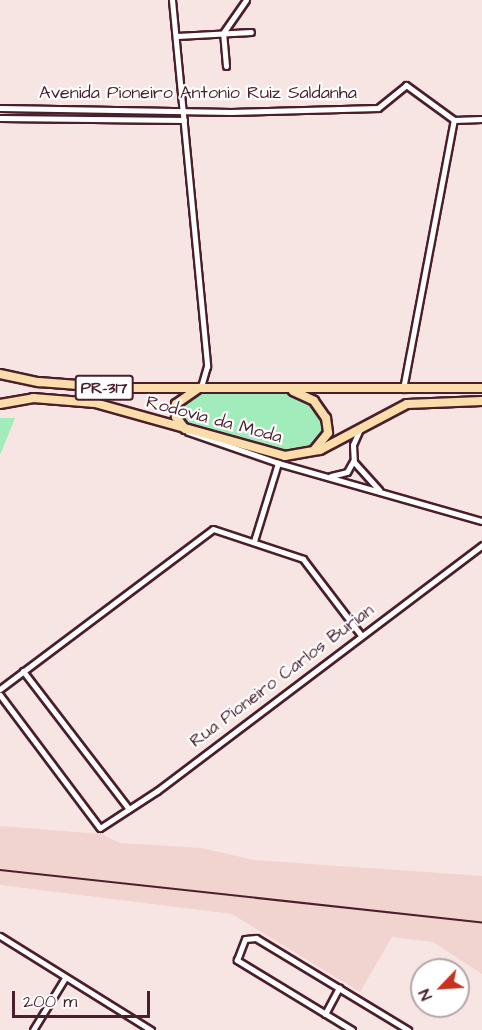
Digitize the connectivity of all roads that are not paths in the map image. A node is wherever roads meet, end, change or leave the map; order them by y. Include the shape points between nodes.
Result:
1 (172, 0) edge
2 (246, 0) edge
3 (252, 32) dead end
4 (223, 33) junction
5 (177, 36) junction
6 (226, 66) dead end
7 (81, 107) junction
8 (0, 108) edge
9 (184, 108) junction
10 (0, 118) edge
11 (82, 119) junction
12 (482, 119) edge
13 (184, 120) junction
14 (454, 120) junction
15 (0, 374) edge
16 (201, 387) junction
17 (482, 388) edge
18 (283, 389) junction
19 (403, 389) junction
20 (482, 401) edge
21 (0, 404) edge
22 (360, 428) junction
23 (187, 431) junction
24 (309, 453) junction
25 (353, 460) junction
26 (278, 464) junction
27 (326, 476) junction
28 (380, 491) junction
29 (482, 521) edge
30 (254, 541) junction
31 (482, 545) edge
32 (361, 635) junction
33 (23, 670) junction
34 (0, 689) edge
35 (0, 696) edge
36 (129, 809) junction
37 (0, 936) edge
38 (65, 978) junction
39 (339, 988) junction
40 (325, 1014) junction
41 (33, 1030) edge
42 (152, 1030) edge
43 (352, 1030) edge
44 (408, 1030) edge

1 - 5 street
2 - 4 street
3 - 4 street
4 - 5 street
4 - 6 street
5 - 9 street
7 - 8 street, Avenida Pioneiro Antonio Ruiz Saldanha
7 - 9 street, Avenida Pioneiro Antonio Ruiz Saldanha
7 - 11 street
9 - 13 street
9 - 14 street, Avenida Pioneiro Antonio Ruiz Saldanha via 231,112 378,108 406,85
10 - 11 street, Avenida Pioneiro Antonio Ruiz Saldanha
11 - 13 street, Avenida Pioneiro Antonio Ruiz Saldanha
12 - 14 street
13 - 16 street via 207,366
14 - 19 street
15 - 16 highway, Rodovia da Moda / PR-317 via 75,386
16 - 18 highway, Rodovia da Moda / PR-317
16 - 23 highway via 176,404 176,417
17 - 19 highway, Rodovia da Moda / PR-317
18 - 19 highway, Rodovia da Moda / PR-317
18 - 24 highway via 306,396 326,418 328,434
20 - 22 highway, Rodovia da Moda / PR-317 via 407,404
21 - 23 highway, Rodovia da Moda / PR-317 via 33,398 64,399 125,411
22 - 24 highway, Rodovia da Moda / PR-317
22 - 25 street via 353,445
23 - 24 highway, Rodovia da Moda / PR-317 via 265,453
23 - 26 street
25 - 27 street via 347,472
25 - 28 street
26 - 27 street
26 - 30 street
27 - 28 street
28 - 29 street
30 - 32 street via 303,559
30 - 33 street via 217,529 208,531
31 - 32 street, Rua Pioneiro Carlos Burian
32 - 36 street, Rua Pioneiro Carlos Burian
33 - 34 street
33 - 36 street
35 - 36 street, Rua Pioneiro Carlos Burian via 100,828
37 - 38 street
38 - 41 street
38 - 42 street
39 - 40 street
39 - 40 street via 256,938 245,939 237,960
39 - 44 street
40 - 43 street

